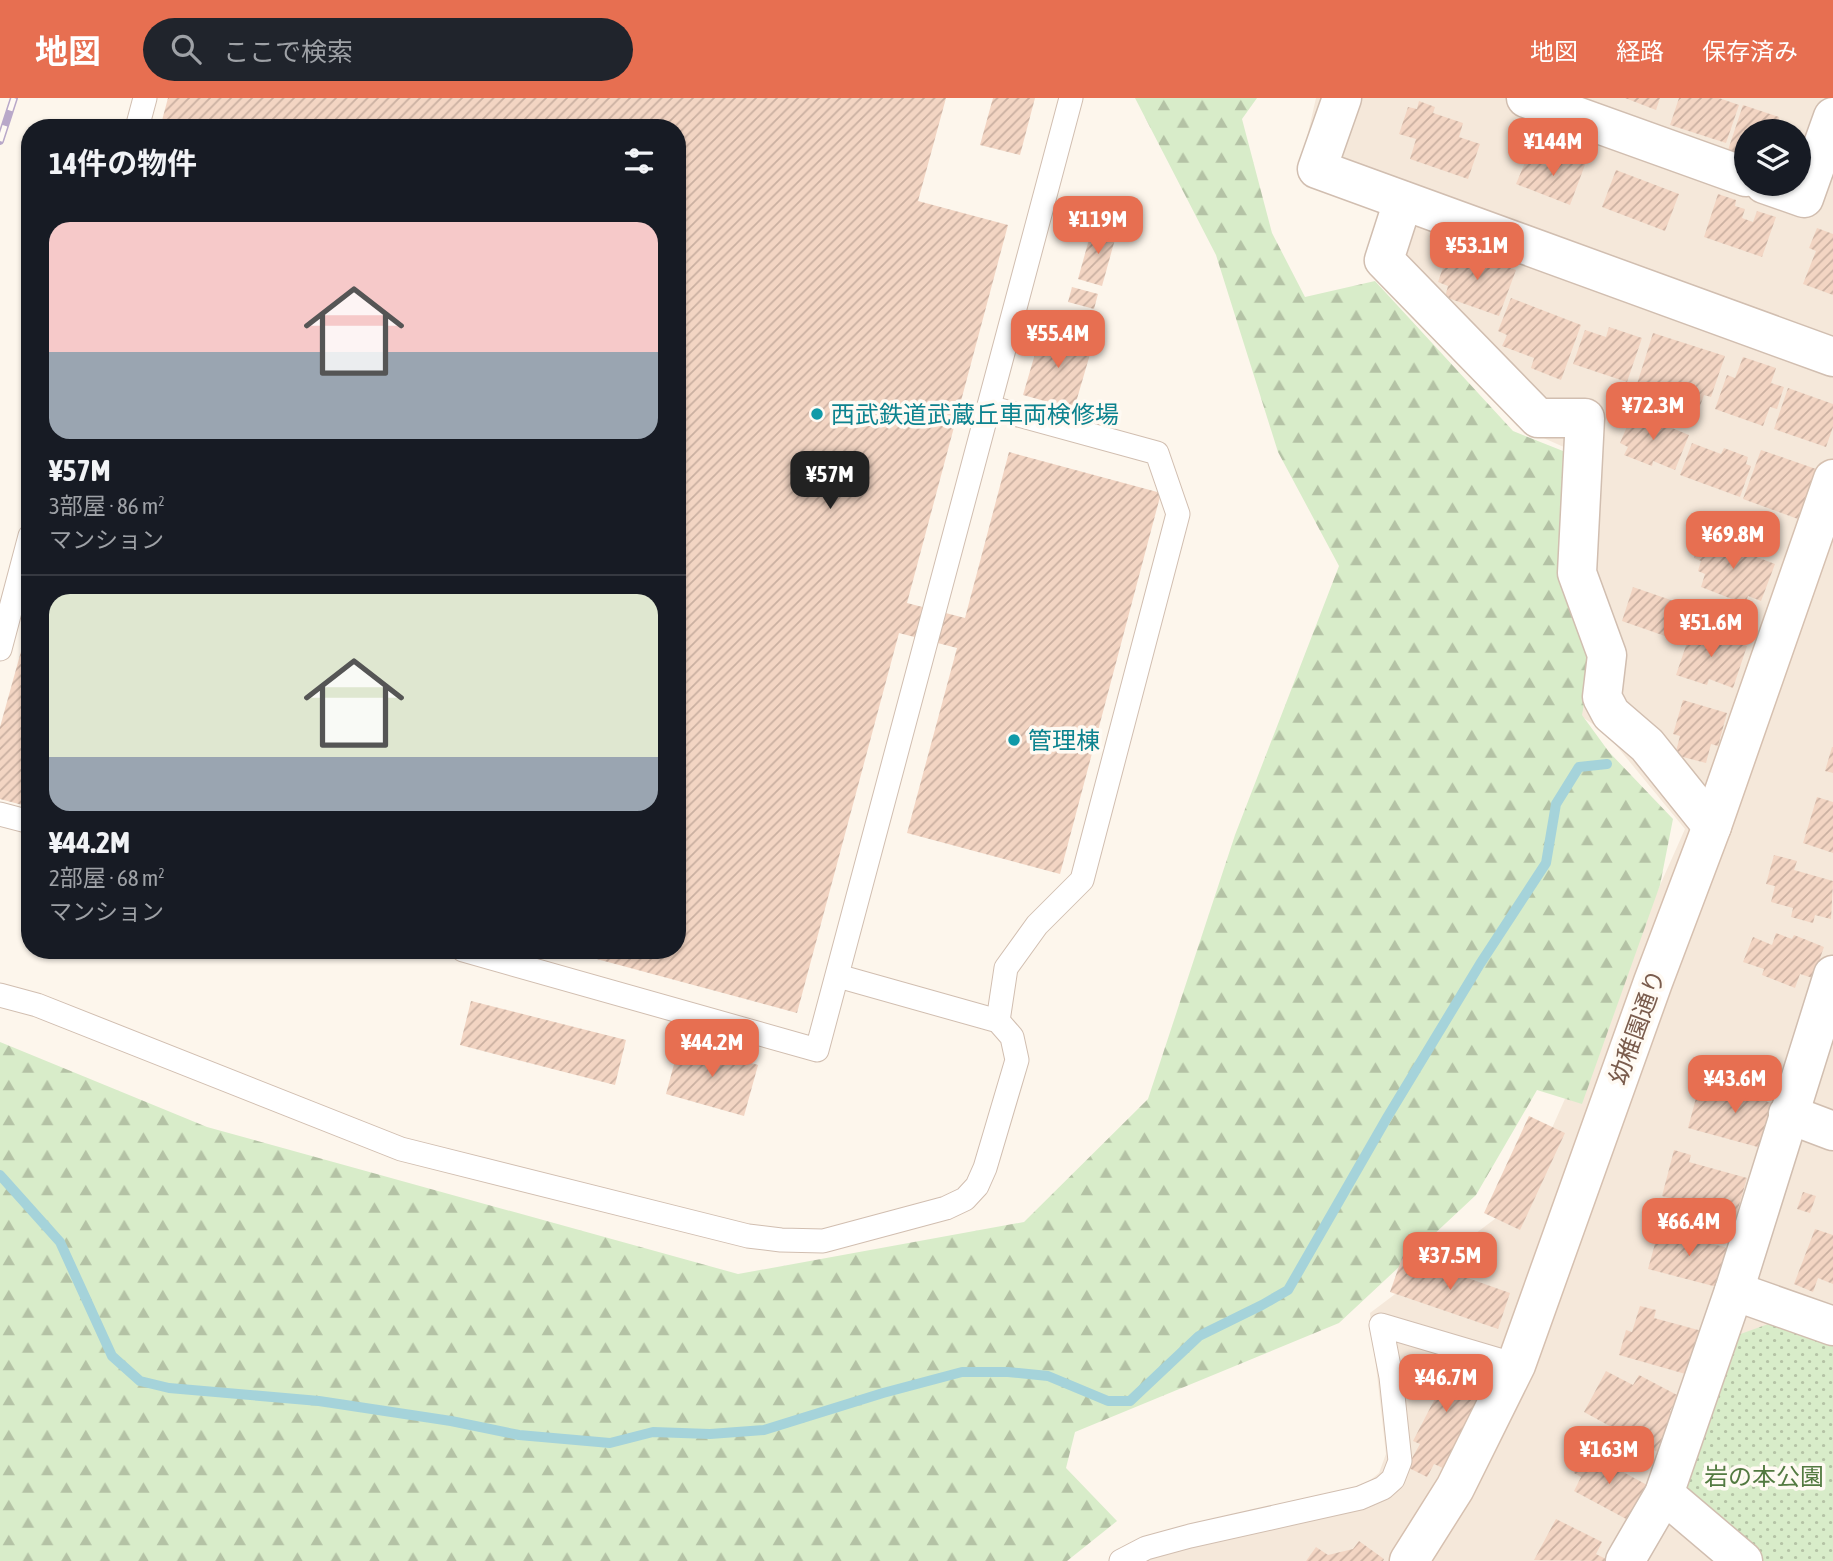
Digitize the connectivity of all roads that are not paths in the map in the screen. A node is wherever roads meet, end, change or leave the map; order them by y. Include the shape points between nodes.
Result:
1 (145, 98) edge
2 (1071, 98) edge
3 (1342, 98) edge
4 (1526, 98) edge
5 (1833, 117) edge
6 (139, 119) edge
7 (1734, 173) edge
8 (1811, 178) edge
9 (1403, 201) junction
10 (1833, 357) edge
11 (989, 407) junction
12 (1833, 479) edge
13 (21, 570) edge
14 (0, 649) edge
15 (0, 814) edge
16 (21, 820) edge
17 (1712, 827) junction
18 (495, 959) edge
19 (1833, 975) edge
20 (838, 976) junction
21 (0, 995) edge
22 (998, 1021) junction
23 (1788, 1114) junction
24 (1833, 1131) edge
25 (1734, 1291) junction
26 (1833, 1326) edge
27 (1516, 1365) junction
28 (1664, 1493) junction
29 (1121, 1561) edge
30 (1409, 1561) edge
31 (1625, 1561) edge
32 (1743, 1561) edge

1 - 6 lane
2 - 11 lane
3 - 9 street via 1317,169
4 - 7 street
5 - 8 street
9 - 10 street
9 - 17 street via 1384,260 1538,418 1585,418 1577,573 1607,655 1602,697 1611,714 1647,745
11 - 20 lane
11 - 22 lane via 1157,453 1178,514 1082,880 1037,925 1006,968
12 - 17 street, 幼稚園通り
13 - 14 lane
15 - 16 lane
17 - 27 street, 幼稚園通り
18 - 20 lane via 817,1050
19 - 23 street
20 - 22 lane
21 - 22 lane via 37,1005 401,1149 748,1236 781,1240 823,1241 965,1199 985,1168 1017,1060 1012,1037
23 - 24 street
23 - 25 street
25 - 26 street
25 - 28 street
27 - 29 lane via 1381,1325 1400,1461 1393,1479 1360,1498 1190,1536 1146,1548
27 - 30 street, 幼稚園通り via 1455,1488
28 - 31 street
28 - 32 street

